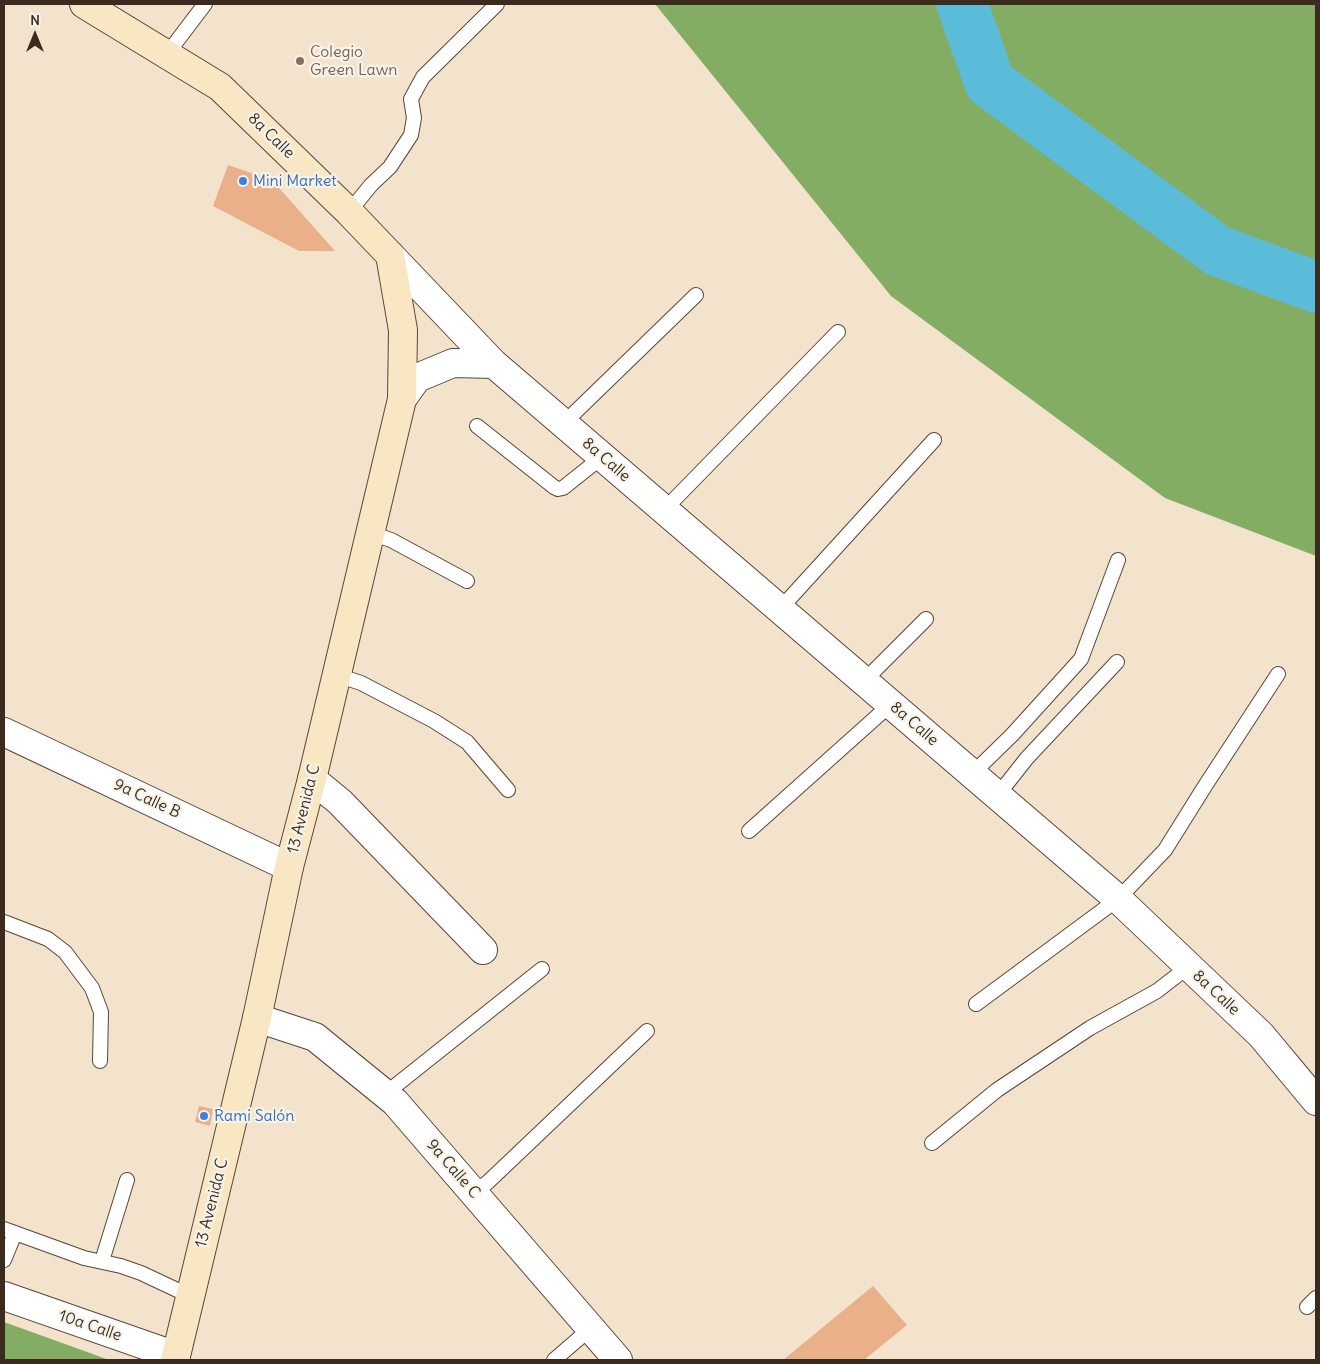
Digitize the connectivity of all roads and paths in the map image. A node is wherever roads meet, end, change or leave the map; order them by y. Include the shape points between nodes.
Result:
1 (85, 4) edge
2 (205, 4) edge
3 (497, 4) edge
4 (167, 54) junction
5 (349, 212) junction
6 (390, 255) junction
7 (696, 294) dead end
8 (838, 332) dead end
9 (494, 364) junction
10 (402, 398) junction
11 (564, 423) junction
12 (478, 426) dead end
13 (934, 440) dead end
14 (602, 457) junction
15 (664, 510) junction
16 (370, 533) junction
17 (1118, 560) dead end
18 (467, 581) dead end
19 (780, 609) junction
20 (926, 619) dead end
21 (1117, 662) dead end
22 (1278, 674) dead end
23 (337, 675) junction
24 (864, 681) junction
25 (891, 704) junction
26 (4, 732) edge
27 (972, 774) junction
28 (312, 779) junction
29 (508, 790) dead end
30 (997, 796) junction
31 (749, 831) dead end
32 (289, 867) junction
33 (1118, 899) junction
34 (4, 922) edge
35 (484, 950) dead end
36 (1188, 966) junction
37 (542, 969) dead end
38 (976, 1004) dead end
39 (257, 1018) junction
40 (647, 1031) dead end
41 (100, 1061) dead end
42 (385, 1094) junction
43 (1316, 1101) edge
44 (932, 1143) dead end
45 (127, 1180) dead end
46 (474, 1193) junction
47 (9, 1231) edge
48 (4, 1260) edge
49 (102, 1262) junction
50 (4, 1296) edge
51 (190, 1296) junction
52 (591, 1328) junction
53 (176, 1358) edge
54 (554, 1360) edge
55 (618, 1360) edge

1 - 4 street, 8a Calle
2 - 4 lane
3 - 5 lane via 423,77 411,99 414,118 411,135 390,167
4 - 5 street, 8a Calle via 220,87
5 - 6 street, 8a Calle
6 - 9 street, 8a Calle
6 - 10 street, 13 Avenida C via 402,330
7 - 11 lane
8 - 15 lane
9 - 10 street via 453,363 417,378
9 - 11 street, 8a Calle
10 - 16 street, 13 Avenida C
11 - 14 street, 8a Calle
12 - 14 lane via 558,489
13 - 19 lane
14 - 15 street, 8a Calle
15 - 19 street, 8a Calle
16 - 18 lane via 391,540
16 - 23 street, 13 Avenida C
17 - 27 lane via 1081,659
19 - 24 street, 8a Calle
20 - 24 lane
21 - 30 lane via 1027,758
22 - 33 lane via 1165,850
23 - 28 street, 13 Avenida C
23 - 29 lane via 434,720 467,742
24 - 25 street, 8a Calle
25 - 27 street, 8a Calle
25 - 31 lane
26 - 32 street, 9a Calle B
27 - 30 street, 8a Calle
28 - 32 street, 13 Avenida C
28 - 35 street via 340,802
30 - 33 street, 8a Calle
32 - 39 street, 13 Avenida C
33 - 36 street, 8a Calle
33 - 38 lane
34 - 41 lane via 48,939 65,952 92,988 100,1012
36 - 43 street, 8a Calle via 1261,1035
36 - 44 lane via 1157,991 1090,1028 997,1090
37 - 42 lane
39 - 42 street, 9a Calle C via 315,1037
39 - 51 street, 13 Avenida C
40 - 46 lane
42 - 46 street, 9a Calle C
45 - 49 lane
46 - 52 street, 9a Calle C
47 - 48 lane
47 - 49 lane
49 - 51 lane via 141,1273
50 - 53 street, 10a Calle
51 - 53 street, 13 Avenida C
52 - 54 lane
52 - 55 street, 9a Calle C

